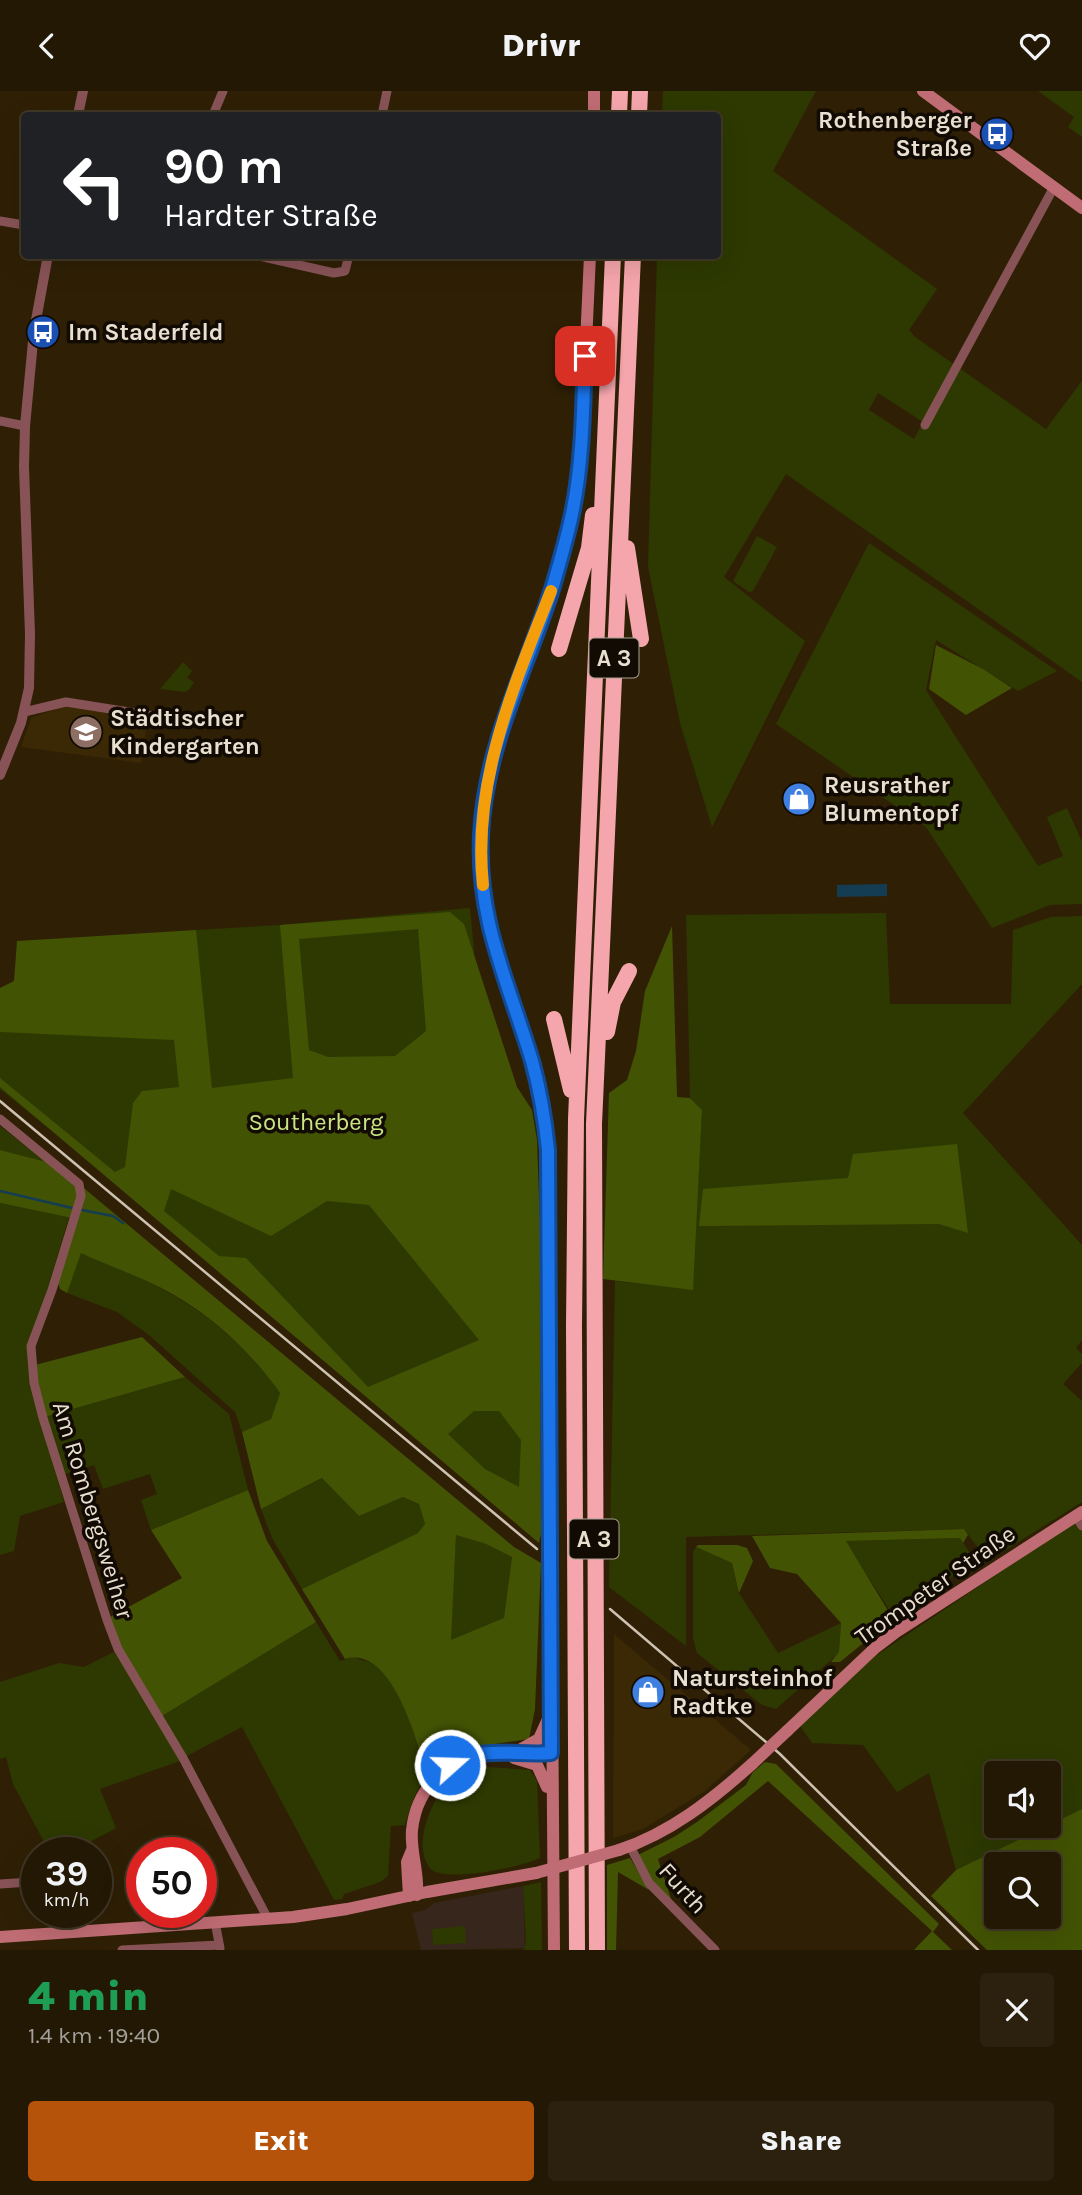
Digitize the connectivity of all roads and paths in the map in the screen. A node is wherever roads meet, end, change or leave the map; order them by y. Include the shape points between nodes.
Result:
1 (83, 91) edge
2 (223, 91) edge
3 (387, 91) edge
4 (594, 91) edge
5 (620, 91) edge
6 (640, 91) edge
7 (923, 91) edge
8 (79, 112) edge
9 (215, 112) edge
10 (383, 112) edge
11 (594, 112) edge
12 (619, 112) edge
13 (639, 112) edge
14 (1054, 187) junction
15 (1082, 208) edge
16 (0, 221) edge
17 (21, 224) edge
18 (47, 259) edge
19 (273, 259) edge
20 (348, 259) edge
21 (590, 259) edge
22 (613, 259) edge
23 (633, 259) edge
24 (0, 421) edge
25 (925, 425) dead end
26 (25, 426) junction
27 (604, 469) junction
28 (621, 497) junction
29 (642, 639) dead end
30 (559, 649) dead end
31 (24, 712) junction
32 (180, 720) dead end
33 (0, 775) edge
34 (629, 971) dead end
35 (554, 1019) dead end
36 (598, 1061) junction
37 (0, 1119) edge
38 (576, 1119) junction
39 (1080, 1518) edge
40 (551, 1703) junction
41 (516, 1752) junction
42 (551, 1753) junction
43 (476, 1755) junction
44 (552, 1807) junction
45 (625, 1848) junction
46 (412, 1850) junction
47 (416, 1865) junction
48 (21, 1883) edge
49 (0, 1884) edge
50 (453, 1887) junction
51 (413, 1895) junction
52 (268, 1919) junction
53 (217, 1922) edge
54 (129, 1928) edge
55 (216, 1928) edge
56 (0, 1937) edge
57 (219, 1947) edge
58 (121, 1950) edge
59 (554, 1950) edge
60 (577, 1950) edge
61 (597, 1950) edge
62 (715, 1950) edge

1 - 8 street
2 - 9 street
3 - 10 street
4 - 11 main road
5 - 12 highway
6 - 13 highway
7 - 14 main road
14 - 15 main road
14 - 25 street
16 - 17 street
18 - 26 street via 34,331
19 - 20 street via 334,273 345,271
21 - 40 main road via 573,509 552,589 494,750 481,835 481,870 492,941 532,1062 548,1150
22 - 27 highway, A 3
23 - 28 highway, A 3
24 - 26 street
26 - 31 street via 30,663
27 - 30 highway via 594,488 589,548
27 - 38 highway, A 3
28 - 29 highway
28 - 36 highway, A 3
31 - 32 street via 66,702
31 - 33 street
34 - 36 highway via 613,1002 606,1045
35 - 38 highway
36 - 61 highway, A 3 via 594,1124
37 - 52 street, Am Rombergsweiher via 79,1184 81,1196 31,1346 43,1418 109,1628
38 - 60 highway, A 3
39 - 45 main road, Trompeter Straße, bridge via 897,1632 702,1806
40 - 41 main road via 539,1739
40 - 42 main road
41 - 42 main road
41 - 43 main road
42 - 44 main road
43 - 44 main road via 521,1758 537,1765
43 - 46 main road via 450,1765 424,1792 415,1814
44 - 59 main road
45 - 50 main road, Trompeter Straße, bridge via 536,1873
45 - 62 street, Furth via 649,1883
46 - 47 main road
46 - 51 main road via 407,1862
47 - 50 main road via 427,1880
47 - 51 main road
48 - 49 street
50 - 51 main road, Trompeter Straße
51 - 52 main road, Trompeter Straße via 340,1911
52 - 53 main road, Trompeter Straße
54 - 56 main road, Trompeter Straße
55 - 57 street
57 - 58 street

